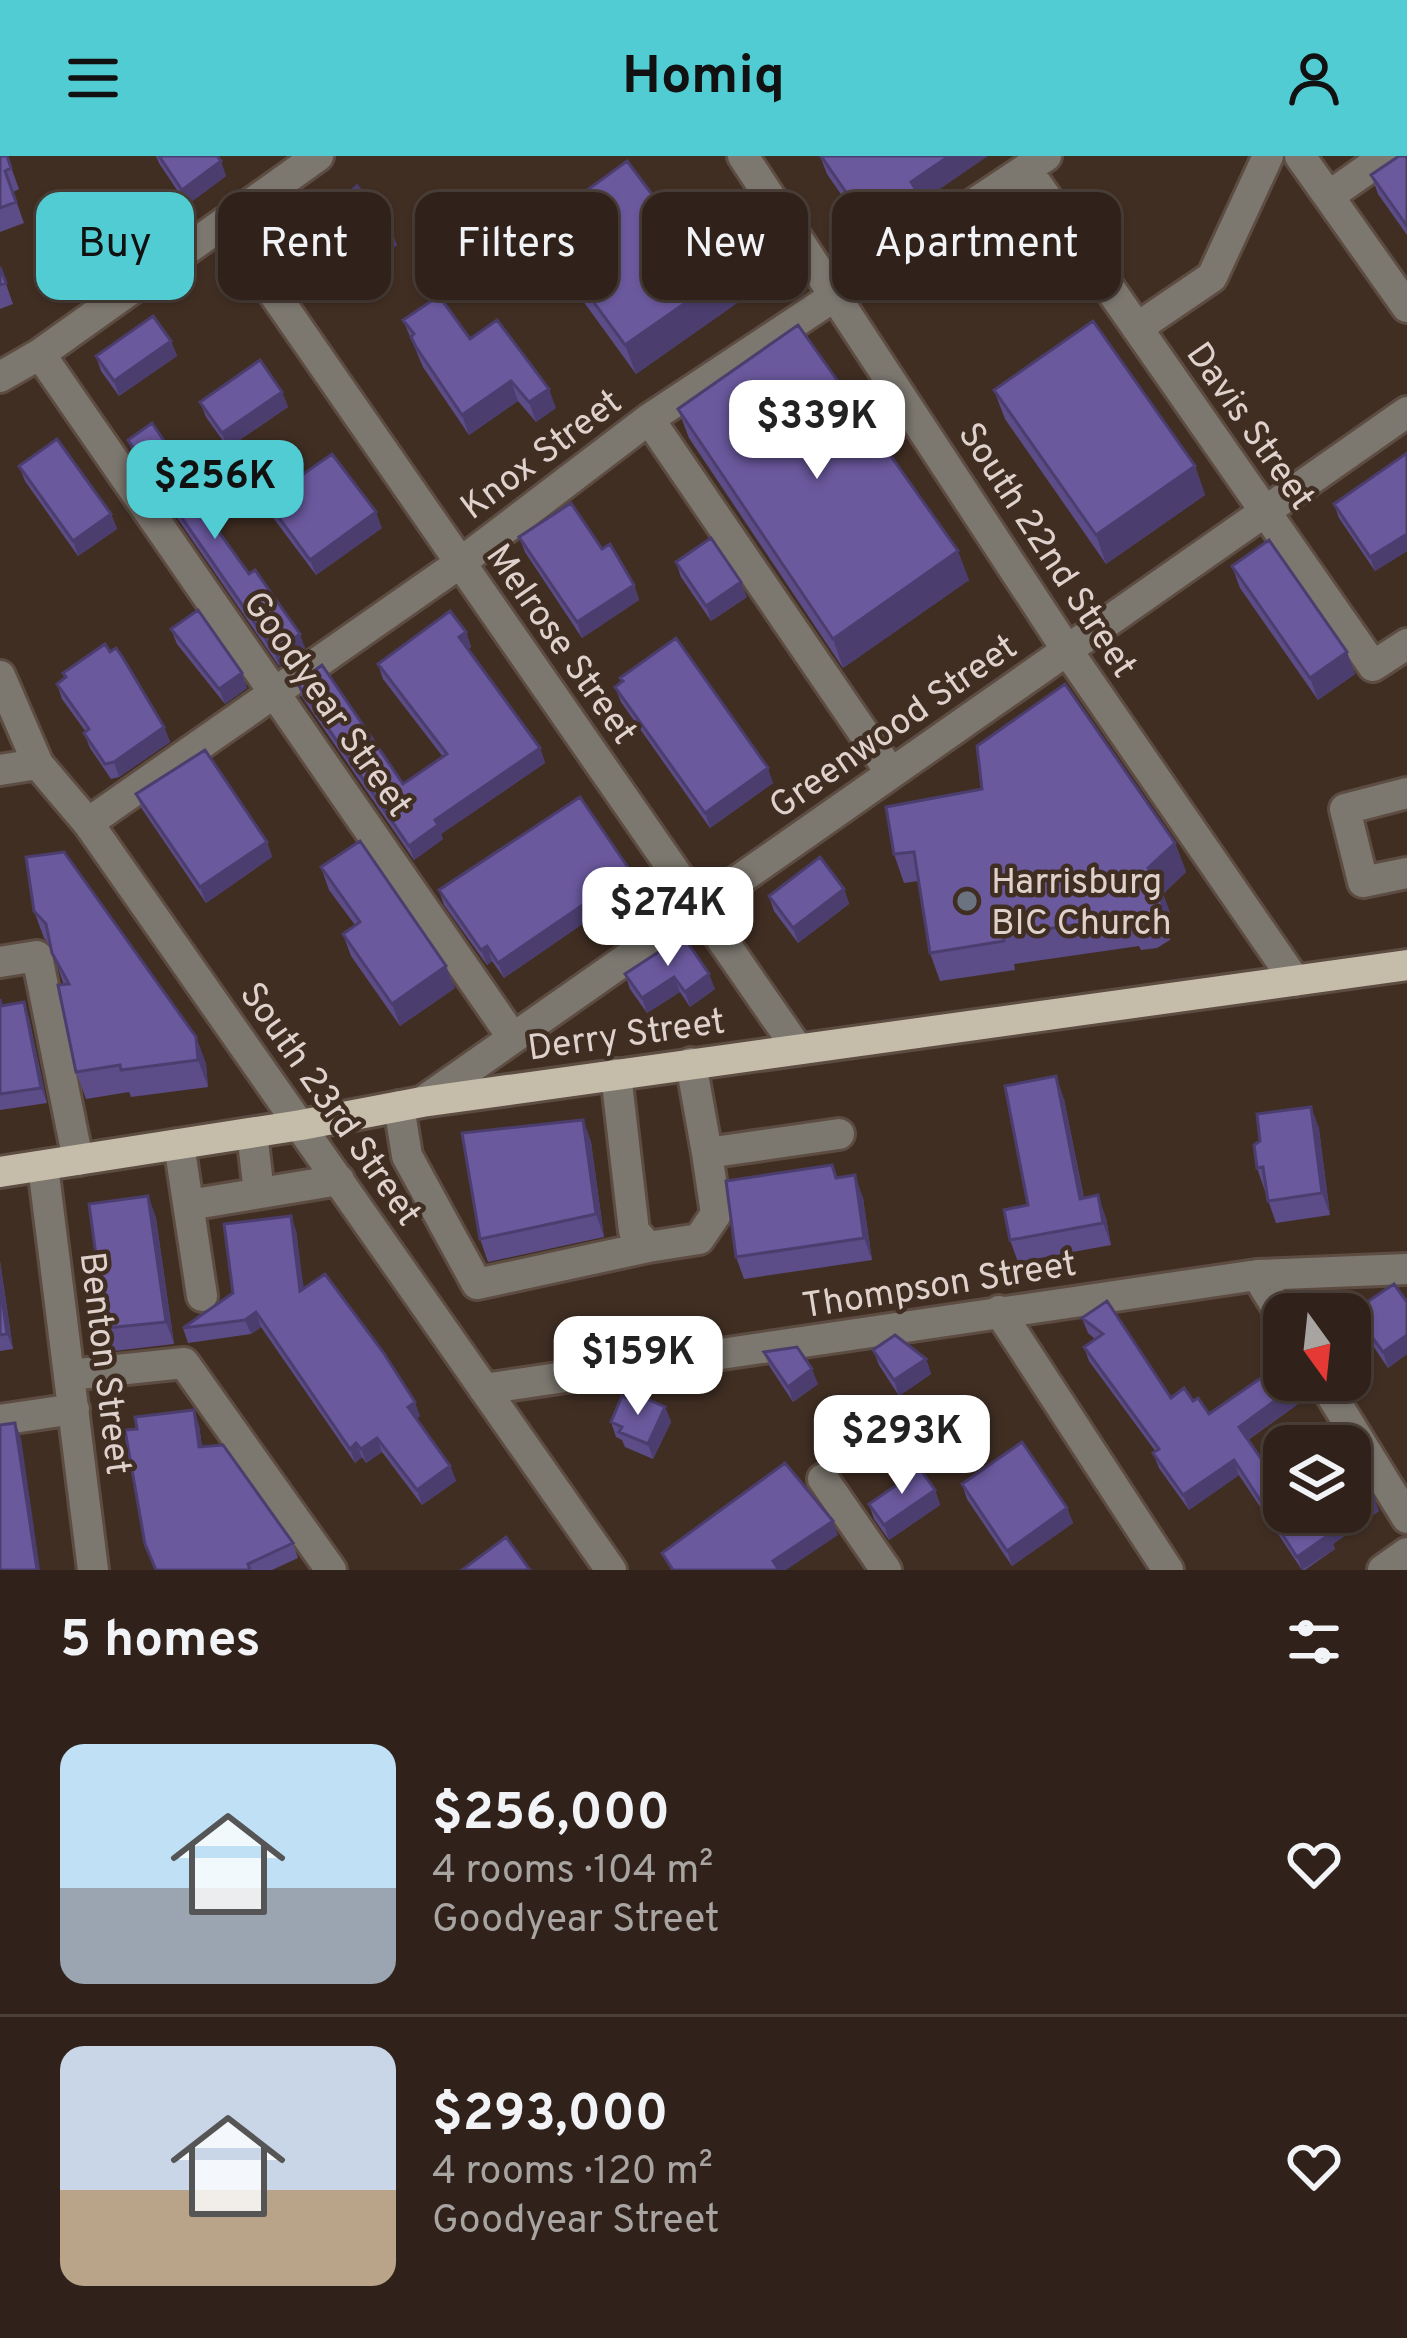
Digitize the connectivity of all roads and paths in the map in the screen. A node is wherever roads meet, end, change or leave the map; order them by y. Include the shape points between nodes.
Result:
1 (318, 156) edge
2 (742, 156) edge
3 (1268, 156) edge
4 (1300, 156) edge
5 (1386, 156) edge
6 (1036, 163) edge
7 (268, 192) edge
8 (991, 192) edge
9 (1328, 196) junction
10 (218, 228) edge
11 (832, 288) edge
12 (832, 294) edge
13 (278, 300) edge
14 (840, 300) edge
15 (1407, 307) edge
16 (1137, 328) junction
17 (40, 354) junction
18 (0, 377) edge
19 (1407, 412) edge
20 (649, 419) junction
21 (1265, 511) junction
22 (460, 563) junction
23 (1407, 644) edge
24 (1067, 650) junction
25 (1407, 662) edge
26 (1373, 666) junction
27 (0, 676) edge
28 (274, 692) junction
29 (38, 764) junction
30 (0, 770) edge
31 (891, 773) junction
32 (1407, 793) edge
33 (88, 823) junction
34 (1407, 873) edge
35 (699, 908) junction
36 (0, 962) edge
37 (1407, 965) edge
38 (1295, 981) junction
39 (513, 1037) junction
40 (797, 1048) junction
41 (691, 1063) junction
42 (616, 1074) junction
43 (410, 1104) junction
44 (301, 1126) junction
45 (252, 1133) junction
46 (839, 1134) dead end
47 (179, 1144) junction
48 (707, 1153) junction
49 (78, 1160) junction
50 (43, 1166) junction
51 (0, 1172) edge
52 (339, 1180) junction
53 (259, 1193) junction
54 (188, 1204) junction
55 (648, 1247) junction
56 (1407, 1269) edge
57 (1257, 1275) junction
58 (1268, 1293) edge
59 (202, 1296) dead end
60 (1000, 1311) junction
61 (69, 1375) junction
62 (484, 1389) junction
63 (1335, 1401) edge
64 (74, 1409) junction
65 (0, 1420) edge
66 (823, 1479) dead end
67 (1407, 1518) edge
68 (1407, 1553) edge
69 (93, 1570) edge
70 (331, 1570) edge
71 (611, 1570) edge
72 (886, 1570) edge
73 (1168, 1570) edge
74 (1383, 1570) edge

1 - 7 street
2 - 11 street, South 22nd Street
3 - 16 street via 1213,277
4 - 9 street
5 - 9 street
6 - 8 street, Knox Street
6 - 16 street, Davis Street
9 - 15 street
10 - 17 street
12 - 20 street, Knox Street
13 - 22 street, Melrose Street
14 - 24 street, South 22nd Street
16 - 21 street, Davis Street
17 - 18 street
17 - 28 street, Goodyear Street
19 - 21 street, Greenwood Street
20 - 22 street, Knox Street
20 - 31 street
21 - 24 street, Greenwood Street
21 - 26 street, Davis Street
22 - 28 street, Knox Street
22 - 35 street, Melrose Street
23 - 26 street
24 - 31 street, Greenwood Street
24 - 38 street, South 22nd Street
25 - 26 street
27 - 29 street, South 23rd Street
28 - 33 street, Knox Street
28 - 39 street, Goodyear Street
29 - 30 street
29 - 33 street, South 23rd Street
31 - 35 street, Greenwood Street
32 - 34 street via 1345,809 1363,882
33 - 44 street, South 23rd Street
35 - 39 street, Greenwood Street
35 - 40 street, Melrose Street
36 - 49 street via 37,956
37 - 38 main road, Derry Street
38 - 40 main road, Derry Street
39 - 43 street, Greenwood Street
40 - 41 main road, Derry Street
41 - 42 main road, Derry Street
41 - 48 street
42 - 43 main road, Derry Street
42 - 55 street via 634,1231
43 - 44 main road, Derry Street
43 - 55 street via 407,1156 477,1284
44 - 45 main road, Derry Street
44 - 52 street, South 23rd Street
45 - 47 main road, Derry Street
45 - 53 street
46 - 48 street
47 - 49 main road, Derry Street
47 - 54 street
48 - 55 street via 716,1214 699,1239
49 - 50 main road, Derry Street
50 - 51 main road, Derry Street
50 - 61 street, Benton Street
52 - 53 street
52 - 62 street, South 23rd Street
53 - 54 street
54 - 59 street
56 - 57 street, Thompson Street
57 - 58 street
57 - 60 street, Thompson Street
60 - 62 street, Thompson Street
60 - 73 street
61 - 64 street, Benton Street
61 - 70 street via 184,1363
62 - 71 street, South 23rd Street
63 - 67 street
64 - 65 street
64 - 69 street, Benton Street
66 - 72 street
68 - 74 street

